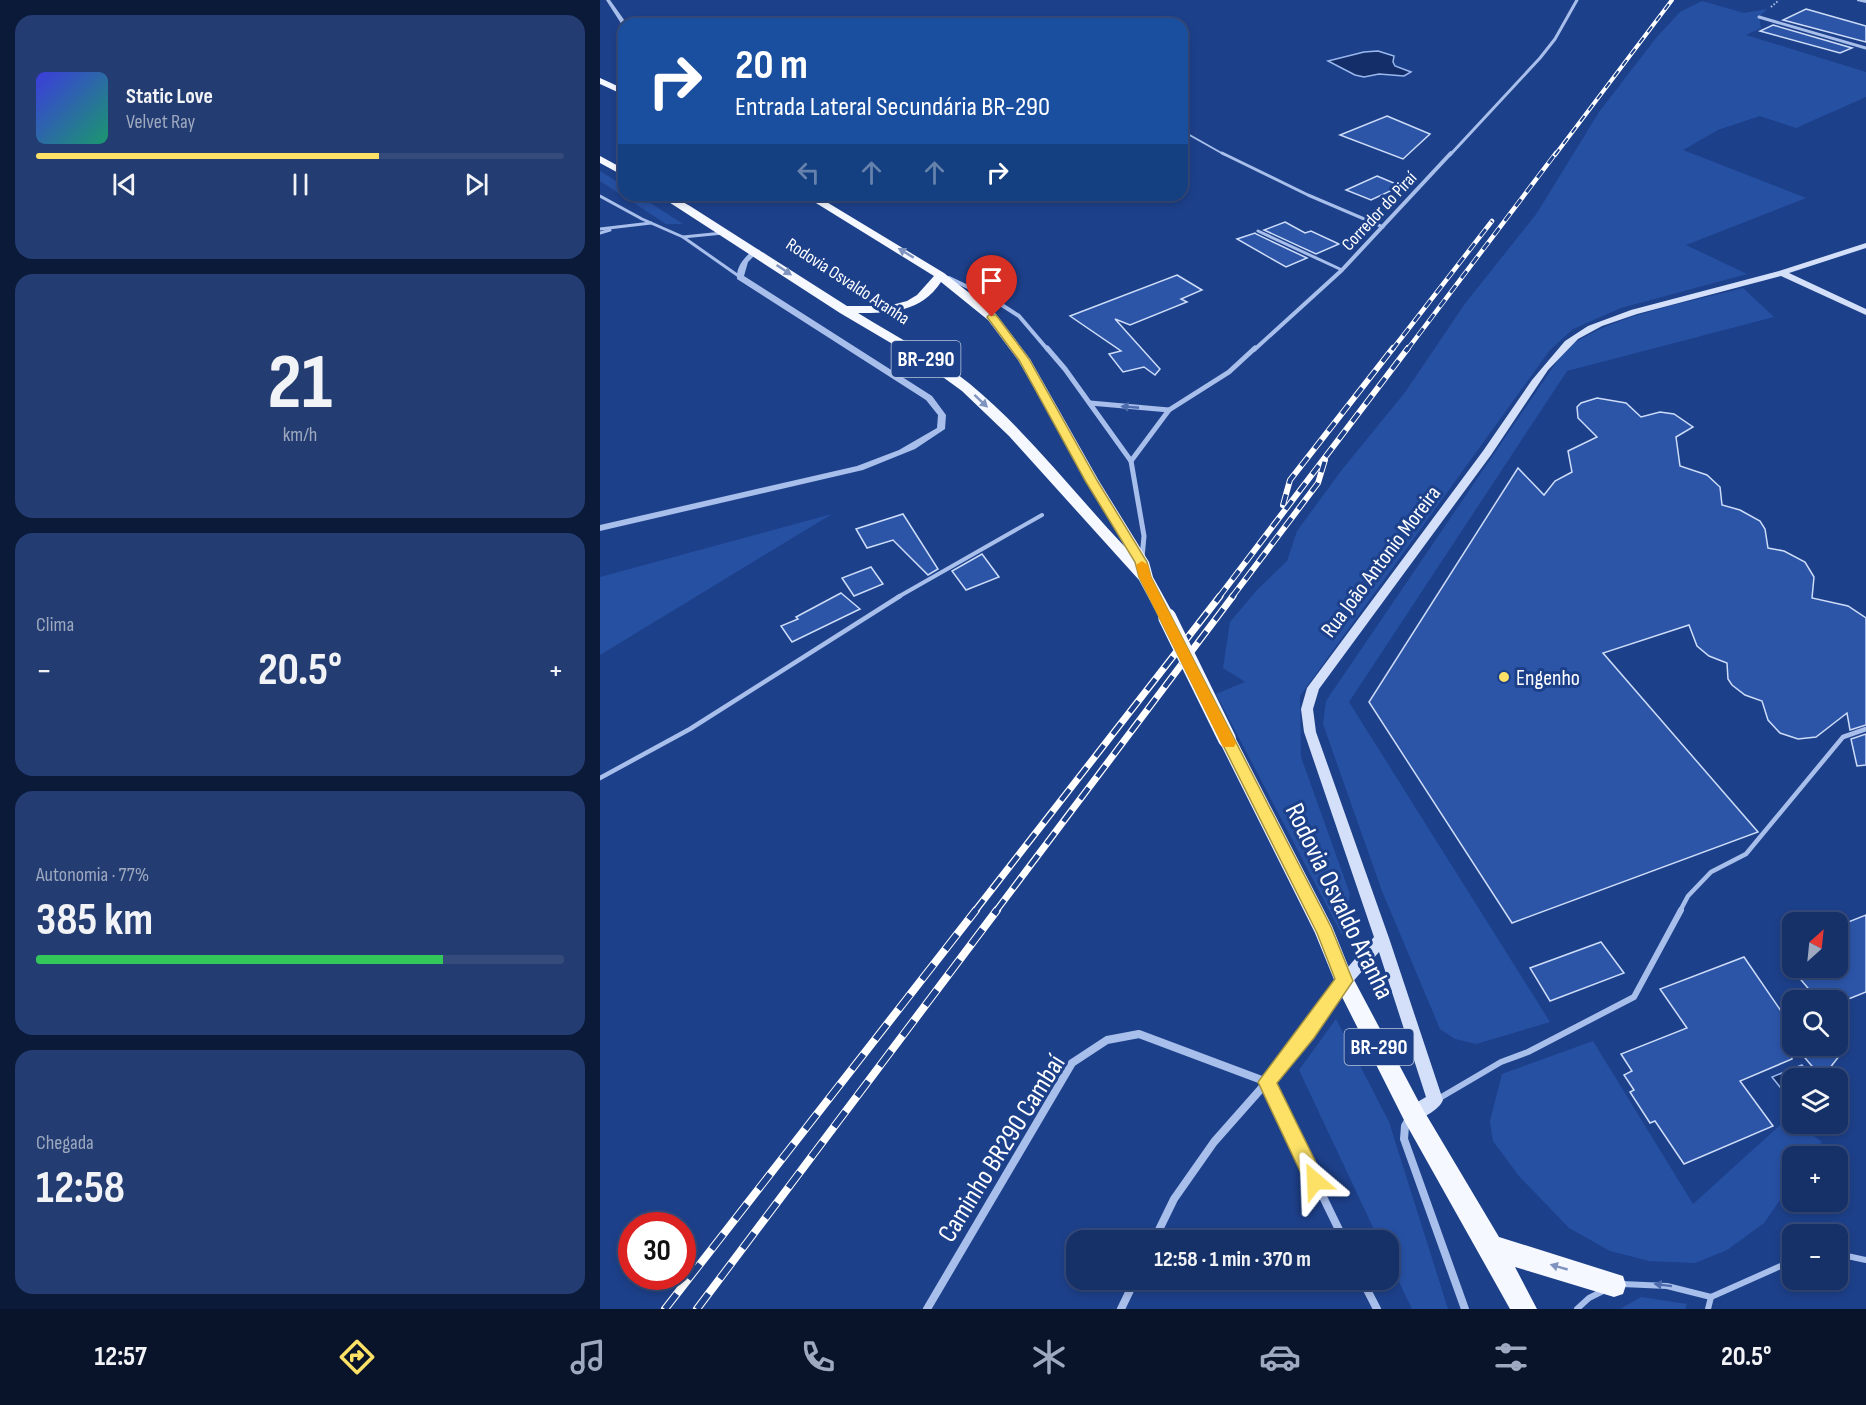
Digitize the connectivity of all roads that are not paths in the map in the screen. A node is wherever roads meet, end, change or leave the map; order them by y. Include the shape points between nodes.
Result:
1 (608, 0) edge
2 (1577, 0) edge
3 (1859, 0) edge
4 (1866, 2) edge
5 (1759, 17) dead end
6 (620, 18) edge
7 (1866, 48) edge
8 (600, 83) edge
9 (618, 89) edge
10 (1188, 134) edge
11 (600, 159) edge
12 (618, 170) edge
13 (600, 196) edge
14 (673, 201) edge
15 (818, 201) edge
16 (651, 223) junction
17 (1383, 228) junction
18 (600, 229) edge
19 (612, 229) junction
20 (1258, 231) dead end
21 (600, 233) edge
22 (728, 233) junction
23 (684, 237) junction
24 (1866, 245) edge
25 (756, 250) junction
26 (1342, 270) junction
27 (1782, 273) junction
28 (940, 274) junction
29 (740, 277) junction
30 (844, 310) junction
31 (1866, 312) edge
32 (1090, 403) junction
33 (1170, 410) junction
34 (1131, 461) junction
35 (1042, 515) dead end
36 (600, 528) edge
37 (1143, 569) junction
38 (1866, 729) edge
39 (600, 778) edge
40 (1382, 938) junction
41 (1344, 981) junction
42 (1267, 1082) junction
43 (1436, 1100) junction
44 (1413, 1114) junction
45 (1159, 1230) edge
46 (1339, 1230) edge
47 (1491, 1247) junction
48 (1848, 1256) edge
49 (1866, 1260) edge
50 (1782, 1265) edge
51 (1614, 1285) junction
52 (1130, 1290) edge
53 (1367, 1290) edge
54 (1711, 1297) junction
55 (927, 1309) edge
56 (1121, 1309) edge
57 (1377, 1309) edge
58 (1465, 1309) edge
59 (1524, 1309) edge
60 (1577, 1309) edge
61 (1708, 1309) edge

1 - 6 street
2 - 17 street, Corredor do Piraí via 1540,58
3 - 4 street
5 - 7 street
8 - 9 highway
10 - 17 lane via 1305,196
11 - 12 highway
13 - 16 lane
14 - 22 highway, Rodovia Osvaldo Aranha / BR-290
28 -> 15 highway, Rodovia Osvaldo Aranha / BR-290
16 - 19 lane
16 - 23 lane
17 - 26 street, Corredor do Piraí
18 - 19 lane
19 - 21 lane
20 - 26 lane
22 - 23 lane
22 - 25 highway, Rodovia Osvaldo Aranha / BR-290
23 - 29 lane
24 - 27 main road, Rua João Antonio Moreira
25 - 29 street via 746,260
25 -> 30 highway, Rodovia Osvaldo Aranha / BR-290
26 - 33 street, Corredor do Piraí via 1229,372
27 - 31 main road
27 - 40 main road, Rua João Antonio Moreira via 1634,312 1591,329 1567,345 1518,406 1490,450 1314,688 1307,710 1310,732
28 - 30 highway via 925,297 911,304
28 - 32 street via 1019,316
28 - 37 highway, Rodovia Osvaldo Aranha / BR-290 via 992,317 1024,359
29 - 36 street via 929,398 942,415 941,429 904,452 860,468
30 -> 37 highway, Rodovia Osvaldo Aranha / BR-290 via 966,388 1019,436 1112,544
33 -> 32 street
32 - 34 street
33 - 34 street, Corredor do Piraí
34 - 37 street via 1144,536
35 - 39 lane via 834,636 635,762
37 - 41 highway, Rodovia Osvaldo Aranha / BR-290, bridge via 1325,932
38 - 43 lane via 1843,737 1746,854 1711,872 1688,896 1634,997 1501,1062
40 - 41 main road
40 - 43 main road, Rua João Antonio Moreira
41 - 42 street
41 - 44 highway, Rodovia Osvaldo Aranha / BR-290
42 - 45 street via 1214,1142 1174,1199
42 - 46 street
42 - 55 street, Caminho BR290 Cambaí via 1139,1034 1107,1040 1072,1064
43 - 44 main road
44 - 47 highway, Rodovia Osvaldo Aranha / BR-290
44 - 58 street via 1405,1126 1404,1139
51 -> 47 highway
47 - 59 highway, Rodovia Osvaldo Aranha / BR-290
48 - 49 lane
50 - 54 lane
54 -> 51 lane via 1680,1287 1639,1282
51 - 60 lane
52 - 56 street
53 - 57 street
54 - 61 lane

